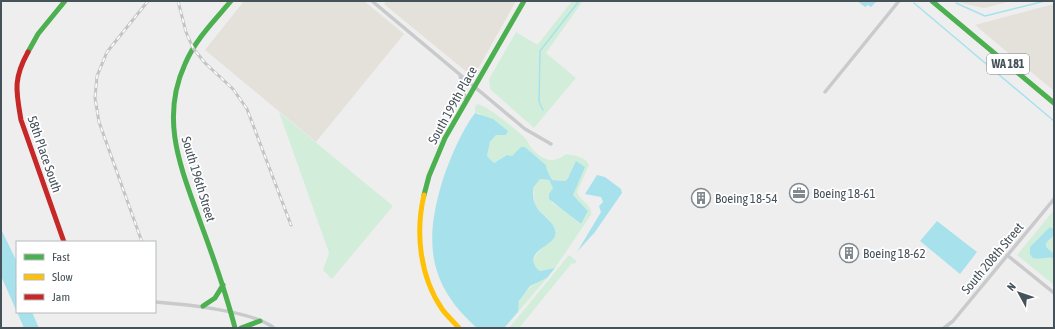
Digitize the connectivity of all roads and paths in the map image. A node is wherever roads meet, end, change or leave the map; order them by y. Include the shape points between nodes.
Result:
1 (65, 1) edge
2 (231, 1) edge
3 (372, 1) edge
4 (524, 1) edge
5 (899, 1) edge
6 (932, 1) edge
7 (460, 73) junction
8 (475, 86) junction
9 (825, 92) dead end
10 (466, 101) junction
11 (1054, 103) edge
12 (551, 144) dead end
13 (1054, 199) edge
14 (64, 241) edge
15 (1007, 255) junction
16 (223, 285) junction
17 (1054, 293) edge
18 (156, 302) edge
19 (203, 306) junction
20 (231, 313) junction
21 (260, 321) junction
22 (235, 328) edge
23 (241, 328) edge
24 (274, 328) edge
25 (459, 328) edge
26 (944, 328) edge

1 - 14 street, 58th Place South via 29,47 20,70 16,99
2 - 16 street, South 196th Street via 204,32 188,56 179,81 172,126 180,163
3 - 7 street
4 - 8 street, South 199th Place
5 - 9 street
6 - 11 street, WA 181
7 - 8 street
7 - 10 street
8 - 10 street, South 199th Place
8 - 12 street via 526,129
10 - 25 street, South 199th Place via 437,153 418,228 426,278 442,309
13 - 15 street, South 208th Street
15 - 17 street
15 - 26 street, South 208th Street via 953,321
16 - 19 street via 215,298
16 - 20 street, South 196th Street
18 - 19 street
19 - 20 street
20 - 21 street
20 - 22 street, South 196th Street
21 - 23 street
21 - 24 street

